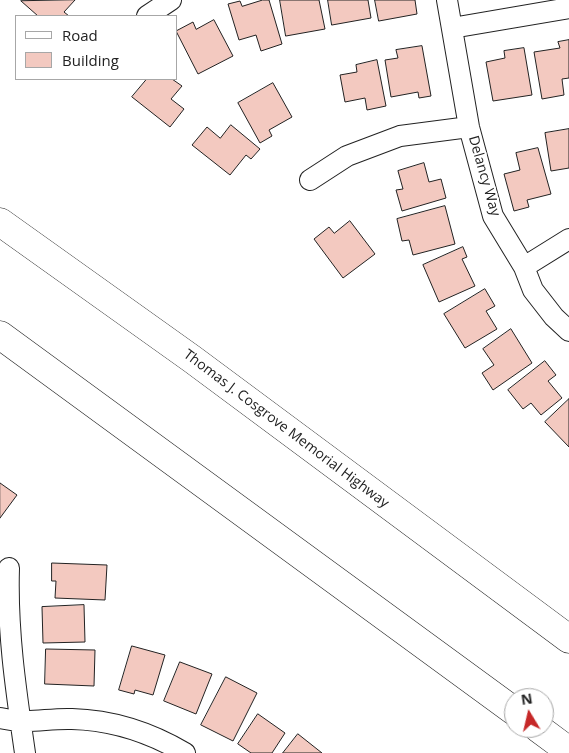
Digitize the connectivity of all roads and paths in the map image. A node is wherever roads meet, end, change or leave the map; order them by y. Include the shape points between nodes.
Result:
1 (172, 0) edge
2 (446, 0) edge
3 (569, 8) edge
4 (149, 15) edge
5 (452, 28) junction
6 (469, 127) junction
7 (310, 180) dead end
8 (0, 222) edge
9 (569, 239) edge
10 (524, 266) junction
11 (569, 331) edge
12 (0, 335) edge
13 (9, 568) dead end
14 (569, 639) edge
15 (504, 704) edge
16 (0, 718) edge
17 (21, 723) junction
18 (0, 735) edge
19 (551, 738) edge
20 (569, 751) edge
21 (25, 753) edge
22 (185, 753) edge

1 - 4 street
2 - 5 street, Delancy Way
3 - 5 street
5 - 6 street, Delancy Way
6 - 7 street via 400,136 346,156
6 - 10 street, Delancy Way via 493,216
8 - 14 highway, Thomas J. Cosgrove Memorial Highway via 200,365
9 - 10 street
10 - 11 street, Delancy Way via 533,290
12 - 15 highway
13 - 17 street via 8,608
16 - 17 street
17 - 18 street
17 - 21 street
17 - 22 street via 71,719 101,721 153,736
19 - 20 highway

